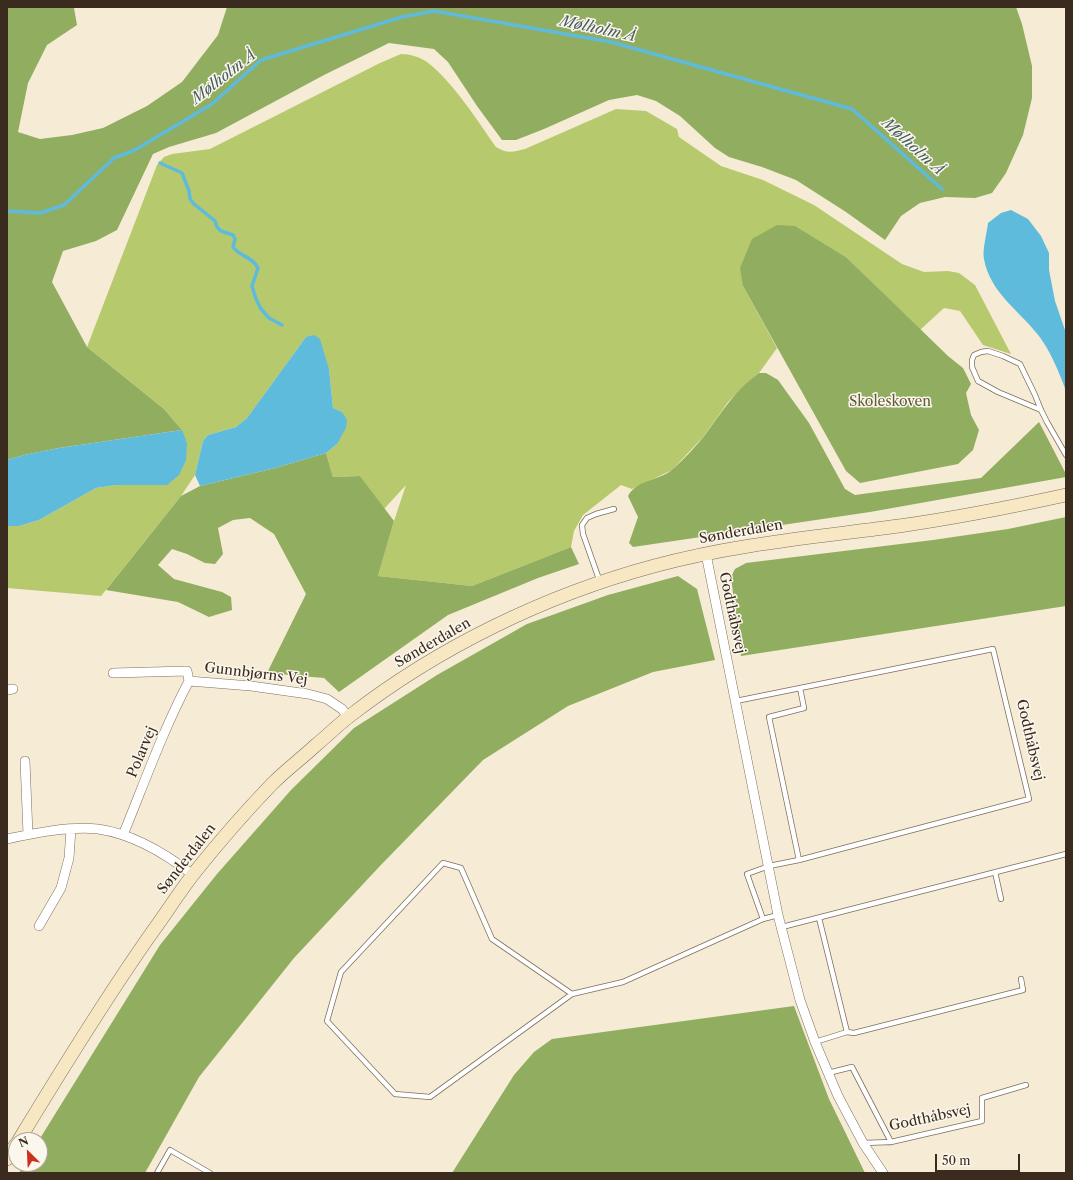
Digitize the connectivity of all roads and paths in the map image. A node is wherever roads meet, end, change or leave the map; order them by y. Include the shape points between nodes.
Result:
1 (1042, 410) junction
2 (1066, 455) edge
3 (1066, 495) edge
4 (614, 509) dead end
5 (706, 554) junction
6 (600, 582) junction
7 (113, 673) dead end
8 (189, 681) junction
9 (800, 688) junction
10 (736, 701) junction
11 (348, 717) junction
12 (25, 761) dead end
13 (71, 829) junction
14 (28, 834) junction
15 (123, 835) junction
16 (7, 839) edge
17 (1066, 854) edge
18 (799, 860) junction
19 (769, 866) junction
20 (994, 872) junction
21 (192, 875) junction
22 (1001, 899) dead end
23 (778, 915) junction
24 (819, 918) junction
25 (762, 919) junction
26 (39, 926) dead end
27 (782, 927) junction
28 (1021, 979) dead end
29 (572, 994) junction
30 (847, 1032) junction
31 (815, 1042) junction
32 (828, 1073) junction
33 (1026, 1085) dead end
34 (24, 1132) edge
35 (891, 1142) junction
36 (863, 1143) junction
37 (157, 1173) edge
38 (210, 1173) edge
39 (883, 1173) edge

1 - 1 lane via 1020,364 988,351 974,355 972,367 978,381
1 - 2 lane
3 - 5 street, Sønderdalen via 997,510 899,526 783,540
4 - 6 lane via 587,518 582,525
5 - 6 street, Sønderdalen via 655,565
5 - 10 street, Godthåbsvej
6 - 11 street, Sønderdalen via 518,615 440,655 390,686
7 - 8 street, Gunnbjørns Vej via 186,671
8 - 11 street, Gunnbjørns Vej via 308,694 327,699 342,709
8 - 15 street, Polarvej
9 - 10 lane, Godthåbsvej
9 - 18 lane via 804,708 769,718
9 - 18 lane, Godthåbsvej via 993,649 1029,799
10 - 19 street, Godthåbsvej
11 - 21 street, Sønderdalen via 274,782
12 - 14 street
13 - 14 street
13 - 15 street via 97,829
13 - 26 street via 69,858 61,888
14 - 16 street
15 - 21 street via 161,852
17 - 20 lane
18 - 19 lane, Godthåbsvej
19 - 23 street, Godthåbsvej
19 - 25 lane, Godthåbsvej via 747,874
20 - 22 lane
20 - 24 lane
21 - 34 street, Sønderdalen via 115,986
23 - 25 lane
23 - 27 street, Godthåbsvej
24 - 27 lane
24 - 30 lane
25 - 29 lane via 623,982
27 - 31 street, Godthåbsvej via 800,1000
28 - 30 lane via 1023,990 854,1033
29 - 29 lane via 430,1097 395,1094 327,1021 341,972 443,863 461,868 492,939
30 - 31 lane
31 - 32 street, Godthåbsvej
32 - 35 lane via 852,1067
32 - 36 street, Godthåbsvej
33 - 35 lane, Godthåbsvej via 982,1098 982,1121
35 - 36 lane, Godthåbsvej
36 - 39 street, Godthåbsvej
37 - 38 lane via 170,1150

